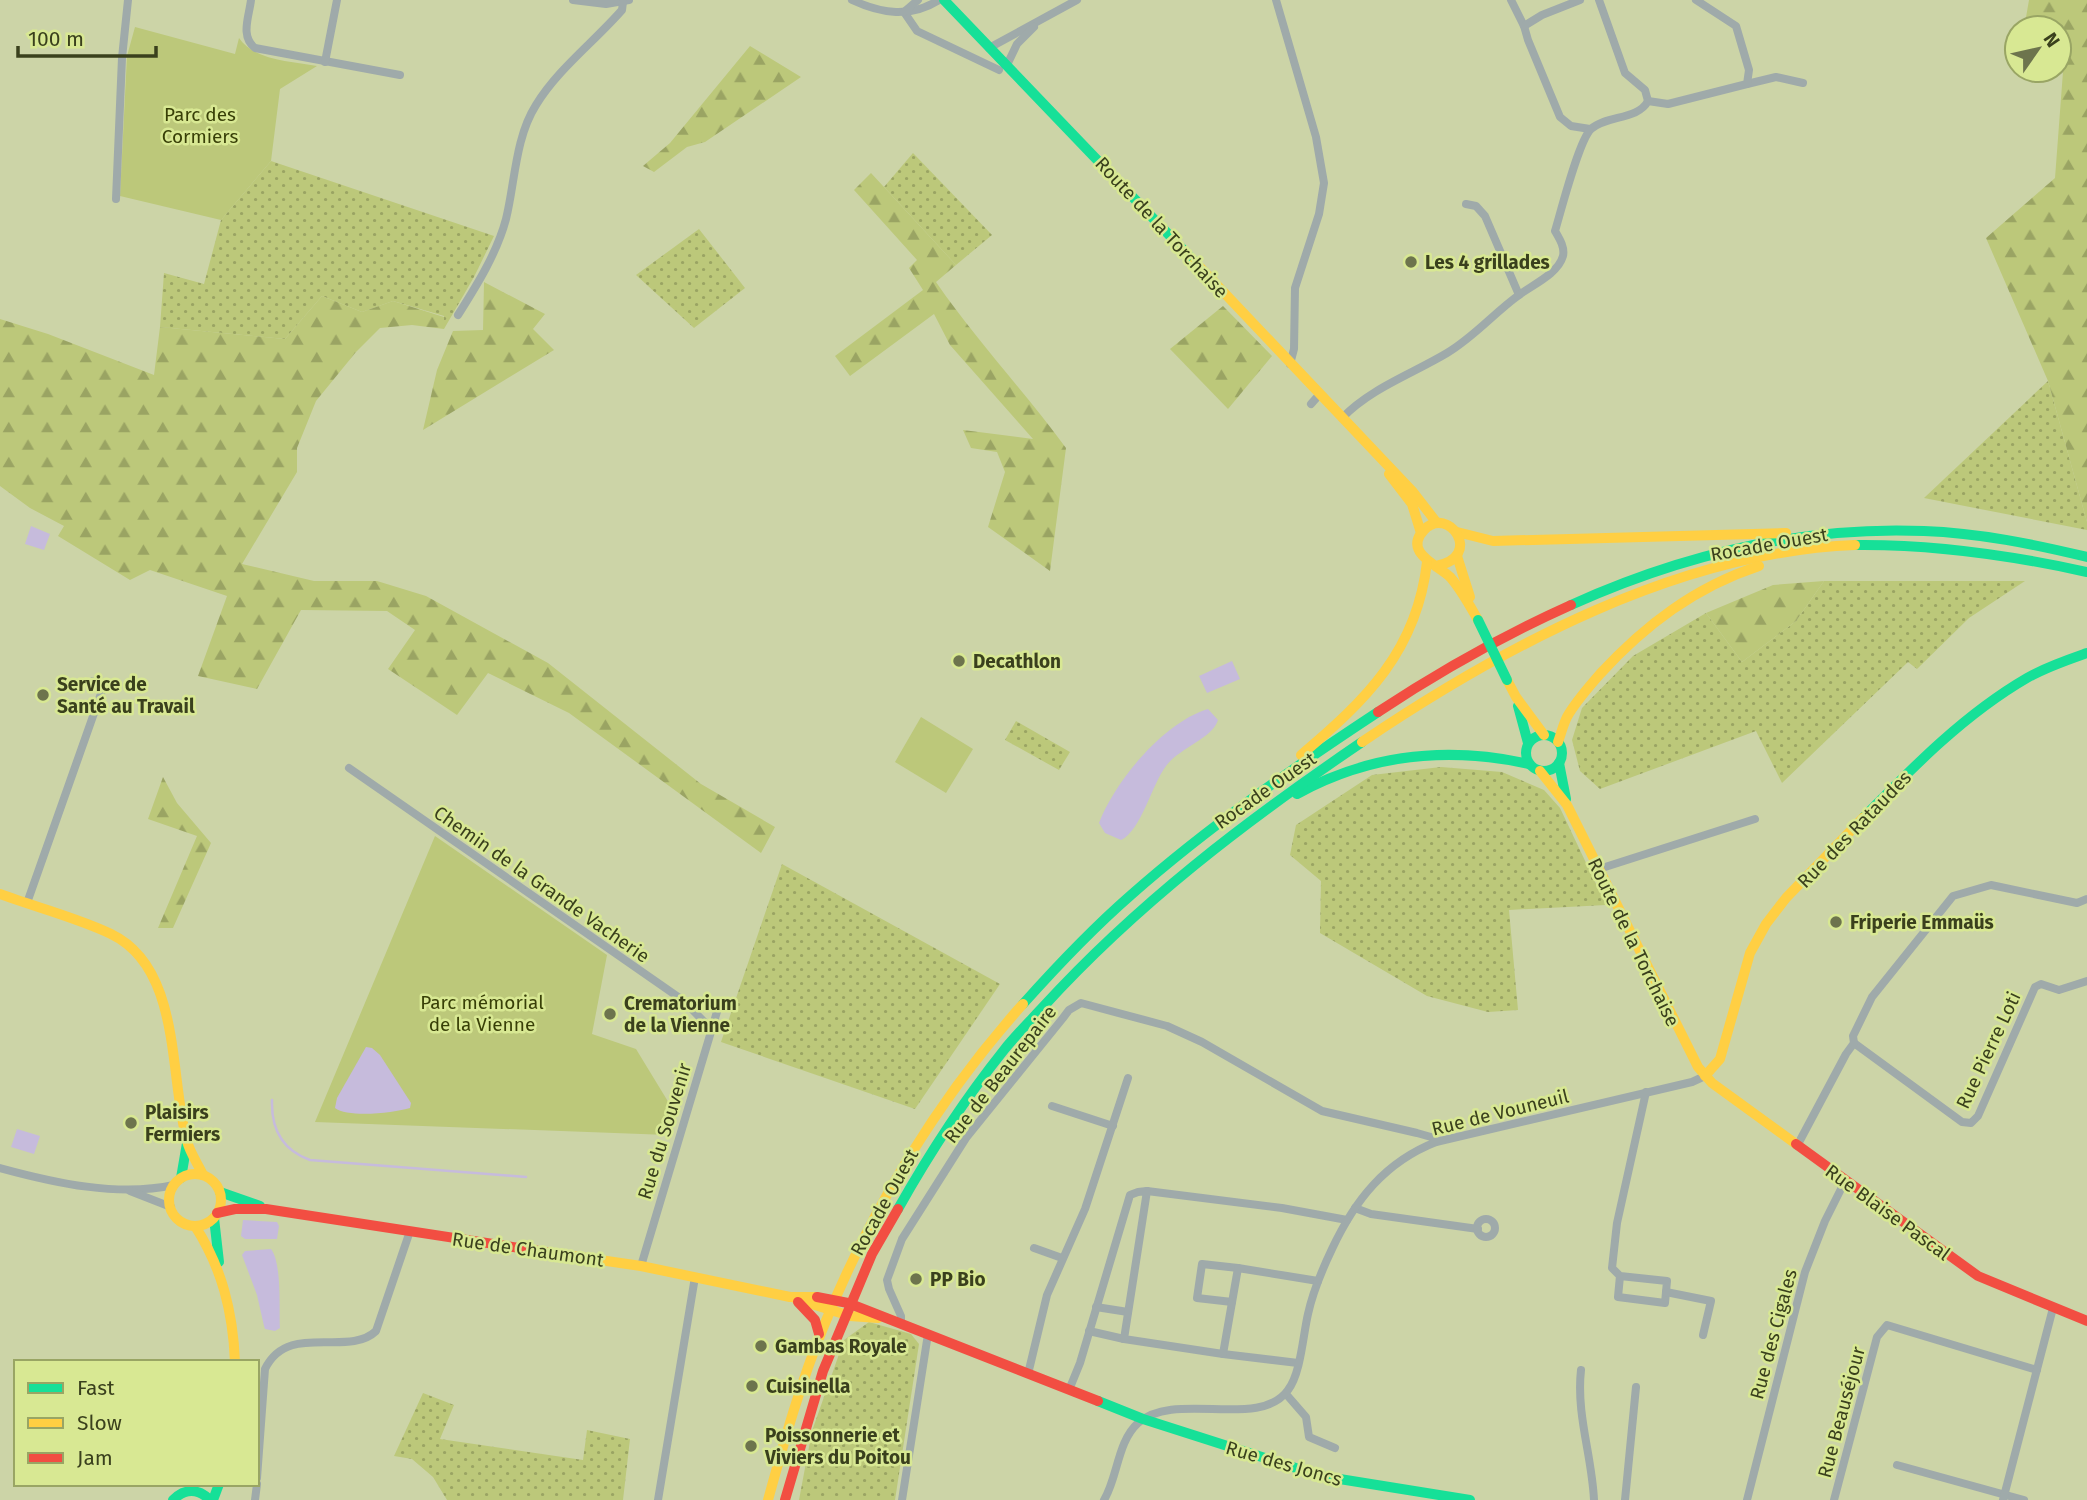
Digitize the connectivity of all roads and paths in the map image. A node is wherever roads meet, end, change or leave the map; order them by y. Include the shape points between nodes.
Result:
1 (128, 0) edge
2 (251, 0) edge
3 (337, 0) edge
4 (573, 0) edge
5 (852, 0) edge
6 (918, 0) edge
7 (942, 0) edge
8 (1077, 0) edge
9 (1276, 0) edge
10 (1511, 0) edge
11 (1580, 0) edge
12 (1599, 0) edge
13 (1696, 0) edge
14 (626, 1) edge
15 (904, 12) junction
16 (1039, 22) junction
17 (1524, 26) junction
18 (989, 48) junction
19 (325, 62) junction
20 (1003, 67) junction
21 (400, 75) dead end
22 (1803, 83) dead end
23 (1747, 85) junction
24 (1648, 101) junction
25 (1590, 130) junction
26 (116, 199) dead end
27 (1466, 204) dead end
28 (1518, 295) junction
29 (458, 315) dead end
30 (1290, 364) junction
31 (1319, 395) junction
32 (1311, 404) dead end
33 (1342, 418) junction
34 (1378, 457) junction
35 (1437, 523) junction
36 (1457, 532) junction
37 (1421, 533) junction
38 (1811, 534) junction
39 (1838, 546) junction
40 (1457, 556) junction
41 (2087, 557) edge
42 (1432, 564) junction
43 (2087, 572) edge
44 (1478, 620) junction
45 (2087, 653) edge
46 (93, 681) dead end
47 (104, 685) junction
48 (115, 689) dead end
49 (1516, 697) junction
50 (1544, 735) junction
51 (1558, 742) junction
52 (1528, 743) junction
53 (1559, 763) junction
54 (1529, 764) junction
55 (349, 768) dead end
56 (1540, 771) junction
57 (1241, 805) junction
58 (1567, 805) junction
59 (1755, 819) dead end
60 (1192, 863) junction
61 (1600, 872) junction
62 (0, 894) edge
63 (2087, 899) edge
64 (27, 903) junction
65 (2087, 981) edge
66 (719, 1005) dead end
67 (712, 1030) junction
68 (1854, 1043) junction
69 (1705, 1076) junction
70 (1128, 1078) dead end
71 (1646, 1093) junction
72 (1052, 1106) dead end
73 (1113, 1126) junction
74 (1436, 1142) junction
75 (187, 1143) junction
76 (1797, 1146) junction
77 (0, 1168) edge
78 (203, 1175) junction
79 (1845, 1181) junction
80 (178, 1182) junction
81 (124, 1189) junction
82 (1147, 1191) junction
83 (220, 1192) junction
84 (171, 1207) junction
85 (1354, 1208) junction
86 (266, 1209) junction
87 (216, 1216) junction
88 (1347, 1220) junction
89 (195, 1226) junction
90 (1478, 1229) dead end
91 (410, 1231) junction
92 (1034, 1248) dead end
93 (1062, 1258) junction
94 (641, 1266) junction
95 (1238, 1268) junction
96 (221, 1275) junction
97 (1620, 1276) junction
98 (695, 1277) junction
99 (1318, 1281) junction
100 (1666, 1292) junction
101 (790, 1297) junction
102 (833, 1299) junction
103 (1232, 1302) junction
104 (848, 1303) junction
105 (1096, 1307) junction
106 (2053, 1308) junction
107 (829, 1311) junction
108 (1128, 1312) junction
109 (844, 1314) junction
110 (890, 1319) junction
111 (2087, 1321) edge
112 (901, 1323) junction
113 (1089, 1331) junction
114 (819, 1334) junction
115 (928, 1334) junction
116 (1703, 1335) dead end
117 (1124, 1339) junction
118 (1223, 1354) junction
119 (235, 1360) edge
120 (1297, 1363) junction
121 (1581, 1370) dead end
122 (2037, 1370) junction
123 (1028, 1374) junction
124 (1636, 1387) dead end
125 (1069, 1390) junction
126 (1286, 1394) junction
127 (1143, 1419) junction
128 (1335, 1448) dead end
129 (259, 1451) edge
130 (1897, 1465) dead end
131 (203, 1486) edge
132 (196, 1490) junction
133 (2004, 1497) edge
134 (173, 1500) edge
135 (212, 1500) edge
136 (658, 1500) edge
137 (768, 1500) edge
138 (785, 1500) edge
139 (902, 1500) edge
140 (1104, 1500) edge
141 (1470, 1500) edge
142 (1594, 1500) edge
143 (1625, 1500) edge
144 (1747, 1500) edge
145 (1834, 1500) edge
146 (2024, 1500) edge

1 - 26 street
2 - 19 street via 247,40 255,48
3 - 19 street
4 - 14 street
5 - 15 street via 876,10
6 - 15 street
7 - 15 street
7 - 18 main road, Route de la Torchaise
8 - 16 street
9 - 30 street via 1324,183 1295,288
10 - 17 street
11 - 17 street
12 - 24 street via 1625,73 1645,90
13 - 23 street via 1736,26 1749,70
14 - 29 street via 536,105 521,147 506,220
15 - 20 street via 917,31
16 - 18 street
16 - 20 street
17 - 25 street via 1560,117 1571,126
18 - 20 main road, Route de la Torchaise
19 - 21 street
20 - 30 main road, Route de la Torchaise via 1166,230
22 - 23 street via 1776,77
23 - 24 street via 1668,104
24 - 25 street via 1639,111 1608,119
25 - 28 street via 1555,231 1563,256 1553,270
27 - 28 street via 1476,206 1485,216
28 - 33 street via 1449,352 1383,387
30 - 31 main road, Route de la Torchaise
31 - 32 street
31 - 33 main road, Route de la Torchaise
33 - 34 main road, Route de la Torchaise
34 - 35 main road, Route de la Torchaise
34 - 37 main road, Route de la Torchaise via 1412,504
35 - 36 main road
35 - 37 main road
36 - 38 main road via 1493,541
36 - 40 main road via 1461,544
37 - 42 main road via 1419,552
38 - 41 main road, Rocade Ouest via 1945,532 2018,541
38 - 57 main road, Rocade Ouest via 1679,562 1565,607 1410,692
39 - 43 main road, Rocade Ouest via 1982,551
39 - 51 main road via 1743,570 1666,612 1625,646 1575,704
39 - 60 main road, Rocade Ouest via 1712,569 1626,598 1544,635 1458,681 1343,753
40 - 42 main road via 1448,564
40 - 44 main road
42 - 44 main road via 1453,580
42 - 57 main road via 1420,608 1378,680 1321,739
44 - 49 main road, bridge
45 - 69 main road, Rue des Rataudes via 2033,674 1963,724 1900,781 1778,907 1756,938 1720,1059
46 - 47 street
47 - 48 street
47 - 64 street
49 - 50 main road
49 - 52 main road
50 - 51 main road
50 - 52 main road
51 - 53 main road via 1562,752
52 - 54 main road via 1525,754
53 - 56 main road
53 - 58 main road, Route de la Torchaise
54 - 56 main road
54 - 60 main road via 1496,756 1447,755 1389,760 1346,770 1325,777
55 - 67 street, Chemin de la Grande Vacherie via 684,1001
56 - 58 main road, Route de la Torchaise
57 - 102 main road, Rocade Ouest via 1092,930 1002,1026 897,1174
58 - 61 main road, Route de la Torchaise
59 - 61 street
60 - 104 main road, Rocade Ouest via 1080,964 997,1057 911,1181
61 - 69 main road, Route de la Torchaise via 1679,1034
62 - 64 main road
63 - 68 street via 2077,903 1991,885 1957,893 1872,997 1853,1035
64 - 75 main road via 112,934 146,966 165,1006
65 - 68 street, Rue Pierre Loti via 2059,990 2041,984 2035,988 1971,1123 1962,1122
66 - 67 street, Rue du Souvenir
67 - 94 street, Rue du Souvenir
68 - 76 street
69 - 71 street, Rue de Vouneuil
69 - 76 main road, Rue Blaise Pascal
70 - 73 street
71 - 74 street, Rue de Vouneuil
71 - 97 street via 1617,1223 1612,1268
72 - 73 street
73 - 93 street via 1079,1226
74 - 85 street, Rue de Vouneuil via 1389,1169
74 - 112 street, Rue de Beaurepaire via 1417,1133 1322,1111 1167,1026 1081,1003 1062,1018 967,1138 902,1239 887,1280
75 - 78 main road
75 - 80 main road
76 - 79 main road, Rue Blaise Pascal
77 - 81 street via 49,1180
78 - 80 main road via 188,1175
78 - 83 main road
79 - 106 main road, Rue Blaise Pascal via 1978,1276
79 - 144 street, Rue des Cigales via 1805,1272
80 - 81 street via 156,1189
80 - 84 main road via 169,1200
81 - 84 street
82 - 88 street
82 - 105 street via 1130,1195
82 - 108 street
83 - 86 main road, Rue de Chaumont
83 - 87 main road
84 - 89 main road via 183,1223
85 - 88 street, Rue de Vouneuil
85 - 90 street
86 - 87 main road, Rue de Chaumont via 235,1209
86 - 91 main road, Rue de Chaumont
87 - 89 main road
87 - 96 main road
88 - 99 street, Rue de Vouneuil
89 - 96 main road
91 - 94 main road, Rue de Chaumont
91 - 129 street via 376,1331 362,1340 321,1340 283,1349 269,1362
92 - 93 street
93 - 123 street via 1046,1295
94 - 98 main road, Rue de Chaumont
95 - 99 street
95 - 103 street
95 - 103 street via 1202,1264 1197,1297
96 - 119 main road via 232,1319
97 - 100 street via 1667,1281
97 - 100 street via 1618,1297 1665,1303
98 - 101 main road, Rue de Chaumont
98 - 136 street
99 - 120 street, Rue de Vouneuil
100 - 116 street via 1710,1301
101 - 102 main road, Rue de Chaumont
101 - 107 main road, Rue de Chaumont
101 - 114 main road via 815,1320
102 - 104 main road, Rue de Chaumont
102 - 107 main road, Rocade Ouest
103 - 118 street
104 - 109 main road, Rocade Ouest
104 - 110 main road, Rue de Chaumont
105 - 108 street
105 - 113 street
106 - 111 main road, Rue Blaise Pascal
106 - 122 street
107 - 109 main road, Rue de Chaumont
107 - 114 main road, Rocade Ouest
108 - 117 street
109 - 110 main road, Rue de Chaumont
109 - 138 main road, Rocade Ouest via 803,1427
110 - 112 main road, Rue de Chaumont
112 - 115 main road, Rue de Chaumont
113 - 117 street
113 - 125 street
114 - 137 main road, Rocade Ouest
115 - 123 main road, Rue de Chaumont
115 - 139 street
117 - 118 street
118 - 120 street
120 - 126 street, Rue de Vouneuil
121 - 142 street via 1578,1395
122 - 133 street
122 - 145 street, Rue Beauséjour via 1886,1325 1877,1338
123 - 125 main road, Rue de Chaumont
124 - 143 street
125 - 127 main road, Rue de Chaumont
126 - 127 street via 1258,1408 1166,1411
126 - 128 street via 1306,1418 1309,1437
127 - 140 street via 1127,1438
127 - 141 main road, Rue des Joncs via 1321,1476
130 - 133 street
131 - 132 main road
132 - 134 main road via 181,1492
132 - 135 main road
133 - 146 street

